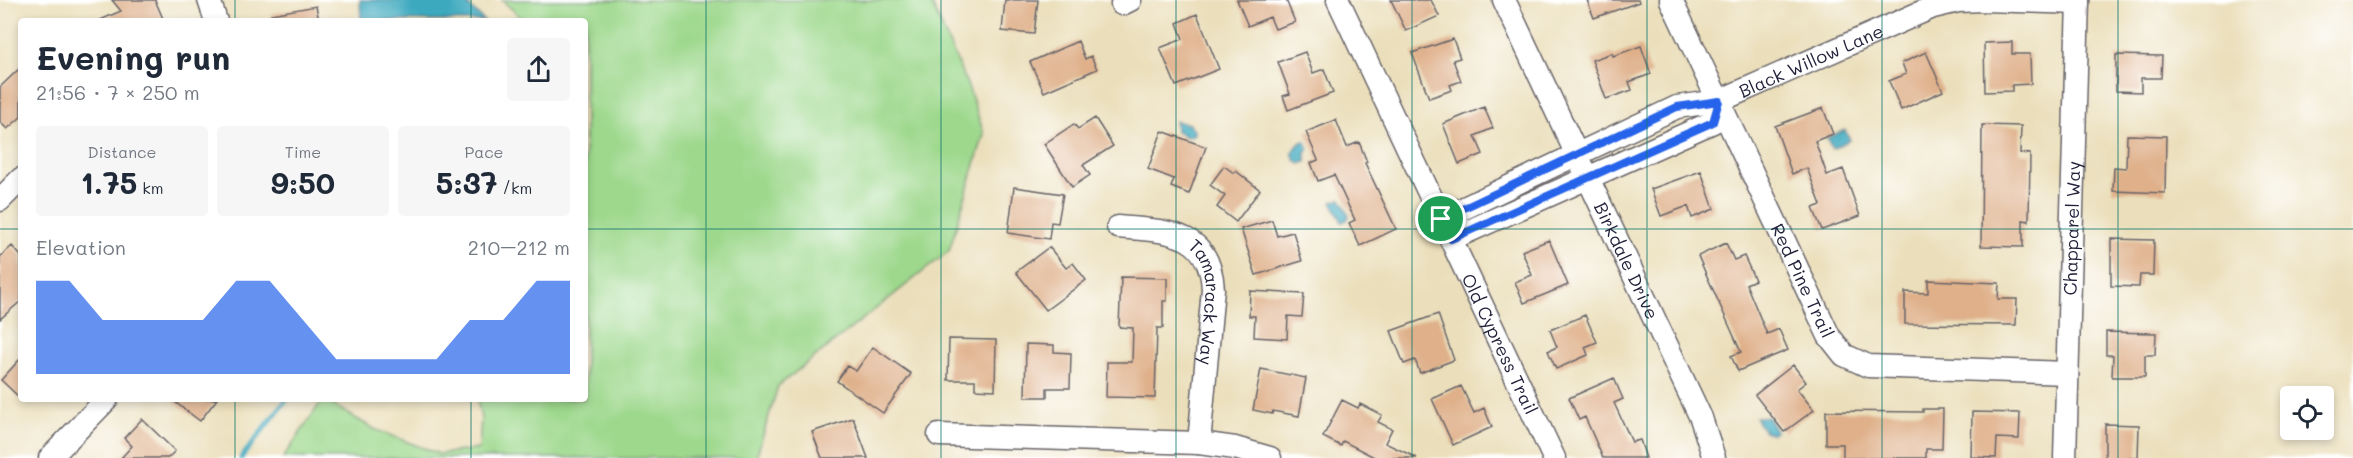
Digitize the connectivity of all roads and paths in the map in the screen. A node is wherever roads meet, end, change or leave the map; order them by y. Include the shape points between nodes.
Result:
1 (209, 0) edge
2 (1338, 0) edge
3 (1504, 0) edge
4 (1671, 0) edge
5 (2078, 2) edge
6 (215, 18) edge
7 (1719, 101) junction
8 (1577, 155) junction
9 (1588, 178) junction
10 (18, 182) edge
11 (0, 200) edge
12 (1441, 219) junction
13 (1118, 227) dead end
14 (1451, 239) junction
15 (2067, 372) junction
16 (104, 402) edge
17 (939, 435) dead end
18 (1199, 443) junction
19 (1549, 456) edge
20 (50, 458) edge
21 (1270, 458) edge
22 (1714, 458) edge
23 (2065, 458) edge

1 - 6 street
2 - 12 street, Old Cypress Trail
3 - 8 street, Birkdale Drive
4 - 7 street, Red Pine Trail
5 - 7 street, Black Willow Lane via 1983,0 1933,7
5 - 15 street, Chapparel Way
7 - 8 street, Black Willow Lane via 1677,107
7 - 9 street, Black Willow Lane via 1713,122
7 - 15 street, Red Pine Trail via 1829,336 1845,356 1868,366
8 - 9 street, Birkdale Drive
8 - 12 street, Black Willow Lane
9 - 14 street, Black Willow Lane
9 - 22 street, Birkdale Drive via 1701,418
10 - 11 street
12 - 14 street, Old Cypress Trail
13 - 18 street, Tamarack Way via 1172,232 1194,244 1209,264 1213,289
14 - 19 street, Old Cypress Trail
15 - 23 street, Chapparel Way
16 - 20 street
17 - 18 street
18 - 21 street

